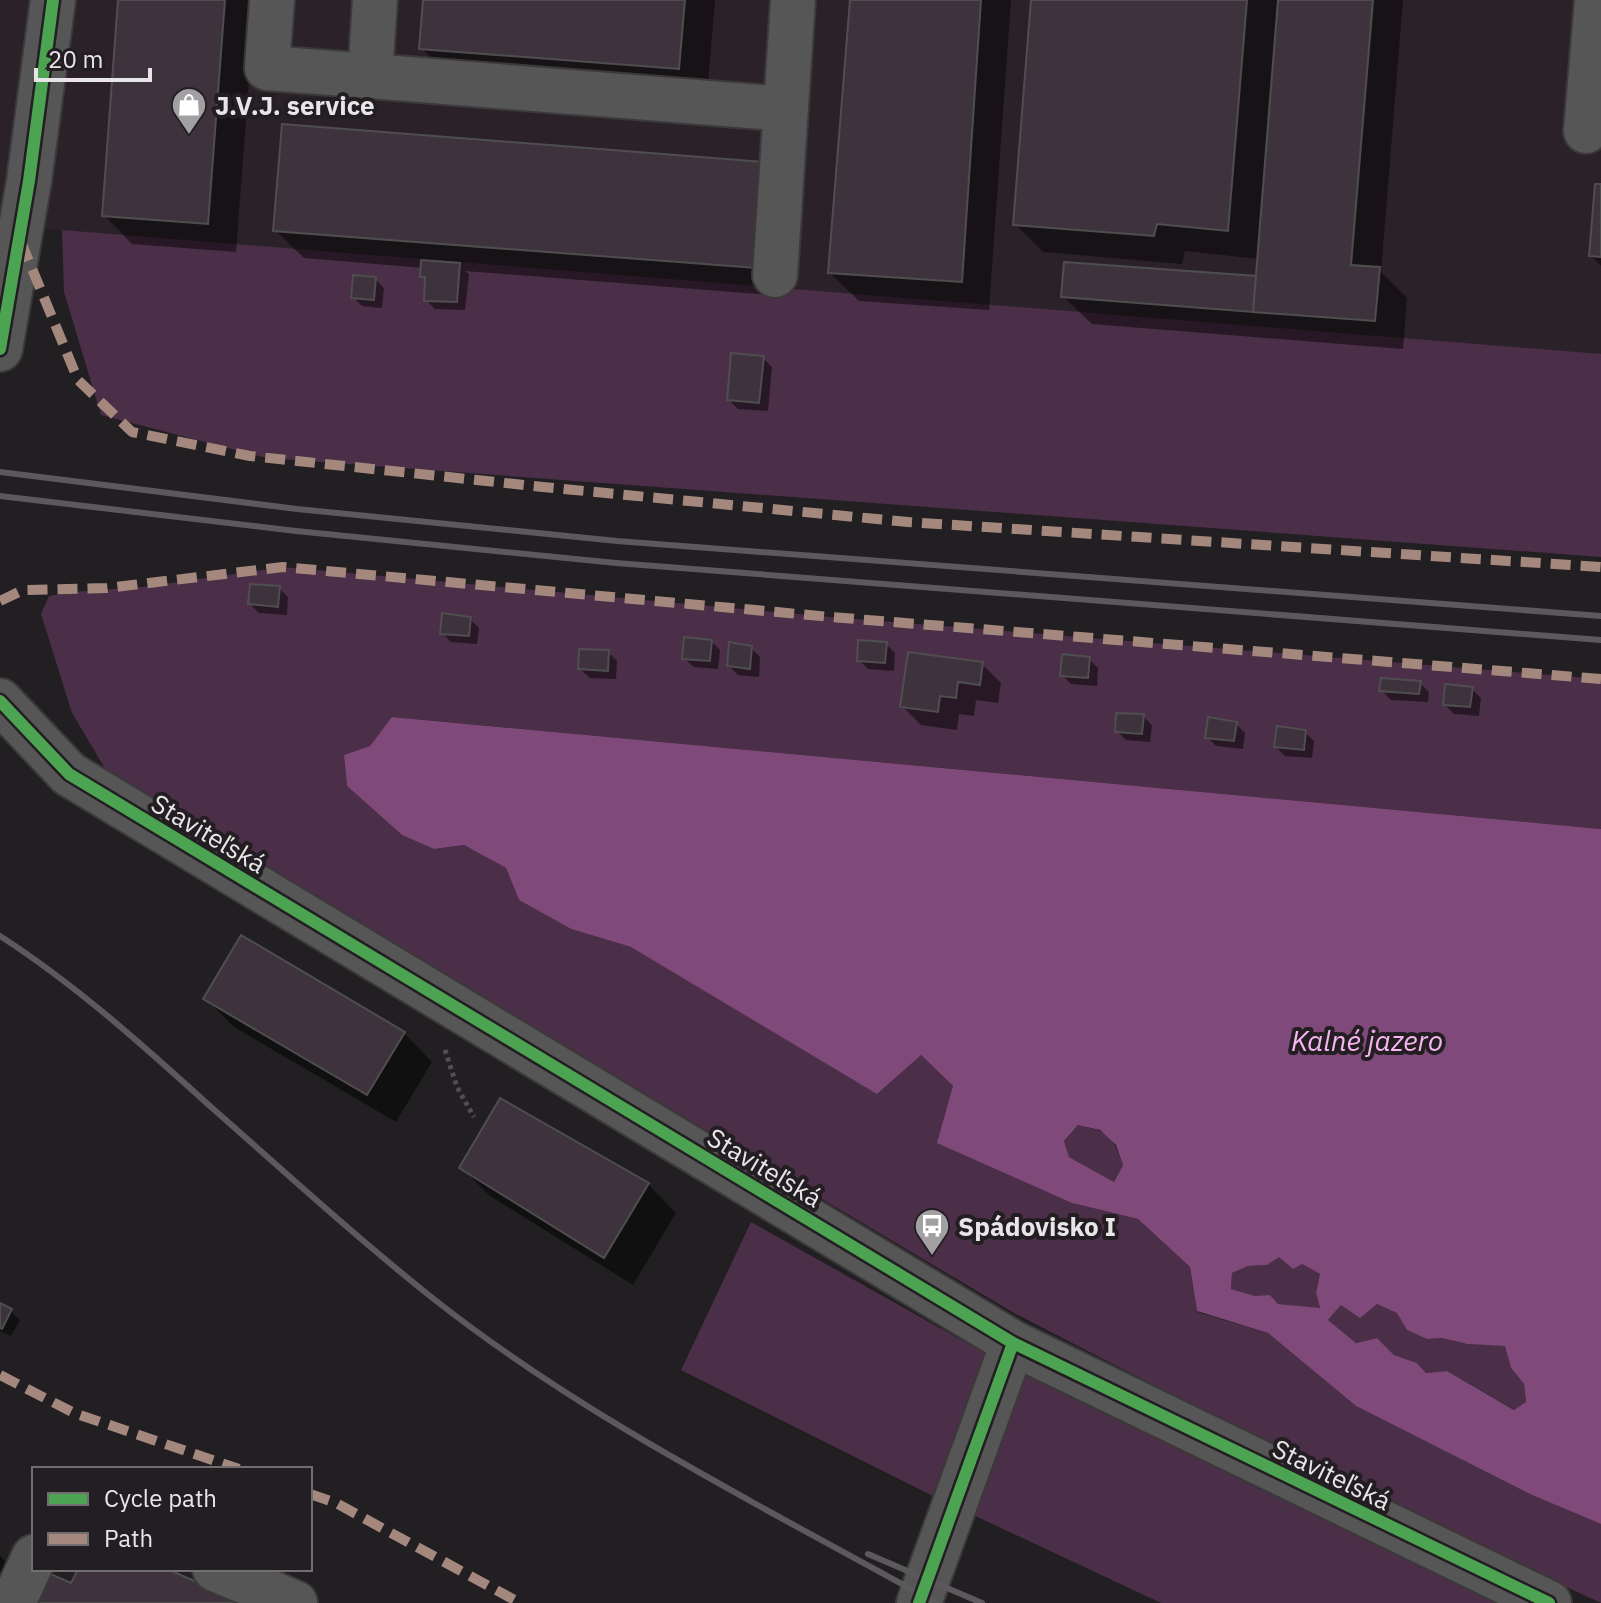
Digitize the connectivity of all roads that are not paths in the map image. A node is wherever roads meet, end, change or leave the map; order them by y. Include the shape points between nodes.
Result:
1 (53, 0) edge
2 (272, 0) edge
3 (375, 0) edge
4 (793, 0) edge
5 (1597, 0) edge
6 (370, 76) junction
7 (1592, 108) edge
8 (786, 109) junction
9 (775, 275) dead end
10 (0, 349) edge
11 (0, 701) edge
12 (1013, 1343) junction
13 (32, 1561) edge
14 (220, 1571) edge
15 (13, 1603) edge
16 (295, 1603) edge
17 (919, 1603) edge
18 (1549, 1603) edge

1 - 10 street
2 - 6 street via 267,68
3 - 6 street
4 - 8 street
5 - 7 street
6 - 8 street
8 - 9 street
11 - 12 street, Staviteľská via 69,774
12 - 17 street
12 - 18 street, Staviteľská
13 - 15 street
14 - 16 street

